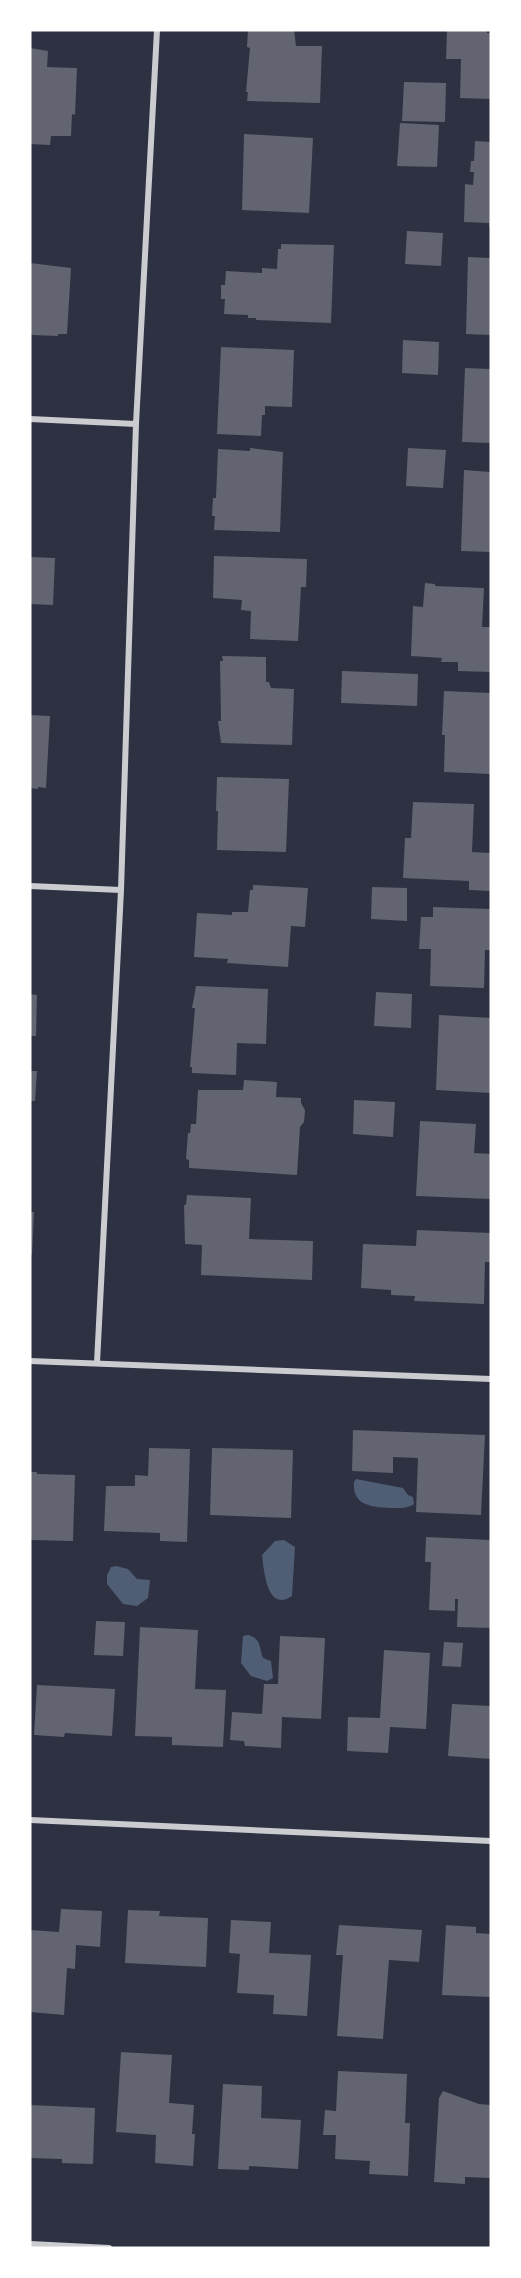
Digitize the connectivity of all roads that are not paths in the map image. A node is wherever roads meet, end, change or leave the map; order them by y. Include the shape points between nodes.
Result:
1 (157, 30) edge
2 (30, 419) edge
3 (136, 423) junction
4 (30, 885) edge
5 (121, 890) junction
6 (30, 1360) edge
7 (97, 1363) junction
8 (491, 1379) edge
9 (30, 1820) edge
10 (491, 1841) edge
11 (30, 2244) edge
12 (109, 2248) edge

1 - 3 street
2 - 3 street
3 - 5 street
4 - 5 street
5 - 7 street
6 - 7 street
7 - 8 street
9 - 10 street
11 - 12 street

